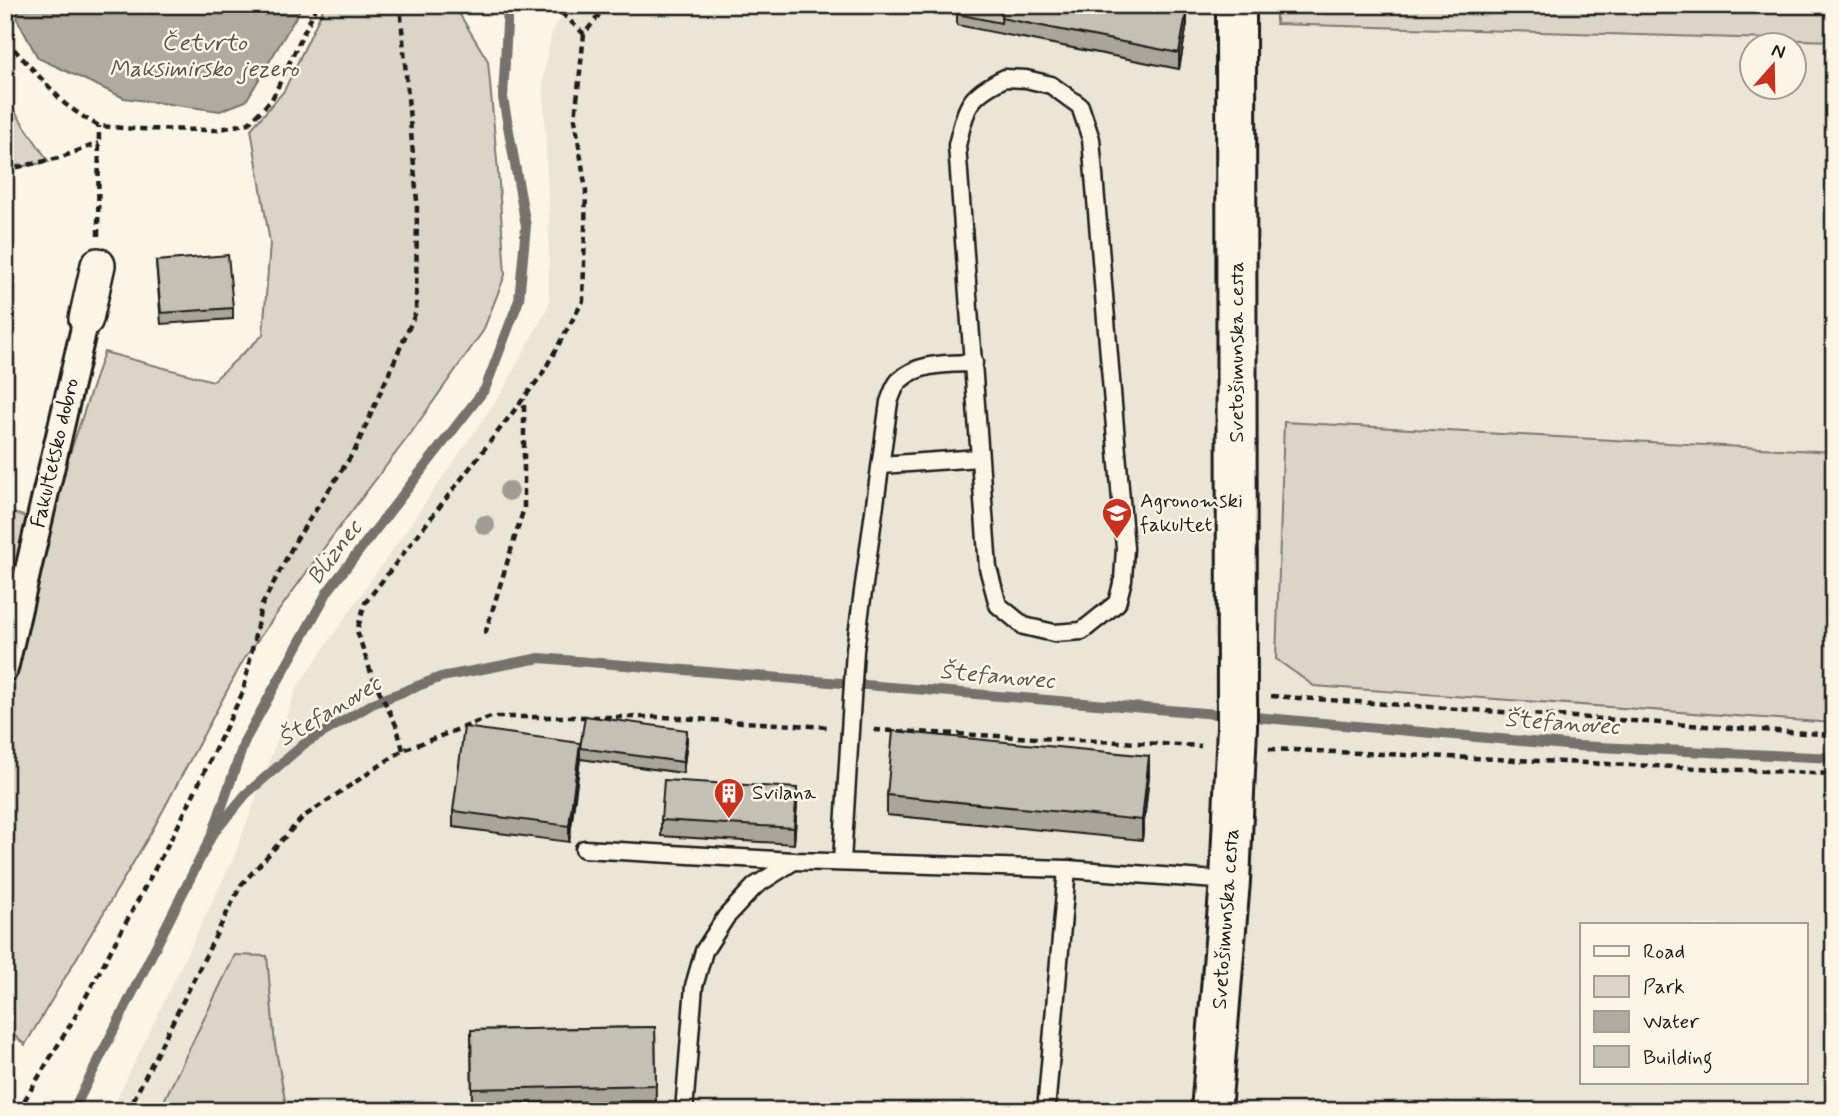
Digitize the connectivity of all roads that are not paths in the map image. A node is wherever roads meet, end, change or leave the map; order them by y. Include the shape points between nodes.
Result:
1 (1236, 5) edge
2 (98, 265) road end
3 (86, 319) joint
4 (974, 363) junction
5 (979, 458) junction
6 (881, 465) junction
7 (5, 669) edge
8 (584, 849) dead end
9 (794, 861) junction
10 (842, 861) junction
11 (1067, 869) junction
12 (1230, 881) junction
13 (684, 1111) edge
14 (1046, 1111) edge
15 (1211, 1111) edge

1 - 12 street, Svetošimunska cesta via 1243,717
2 - 3 street
3 - 7 street, Fakultetsko dobro
4 - 5 lane
4 - 5 lane via 957,145 967,106 983,88 1005,78 1026,79 1051,85 1080,106 1091,139 1125,548 1117,603 1103,617 1082,631 1054,634 1024,626 998,605 988,568
4 - 6 lane via 934,365 897,382 889,402
5 - 6 lane
6 - 10 lane via 855,650
8 - 9 lane
9 - 10 lane
9 - 13 lane via 755,886 726,917 704,951 694,986
10 - 11 lane
11 - 12 lane
11 - 14 lane
12 - 15 street, Svetošimunska cesta

